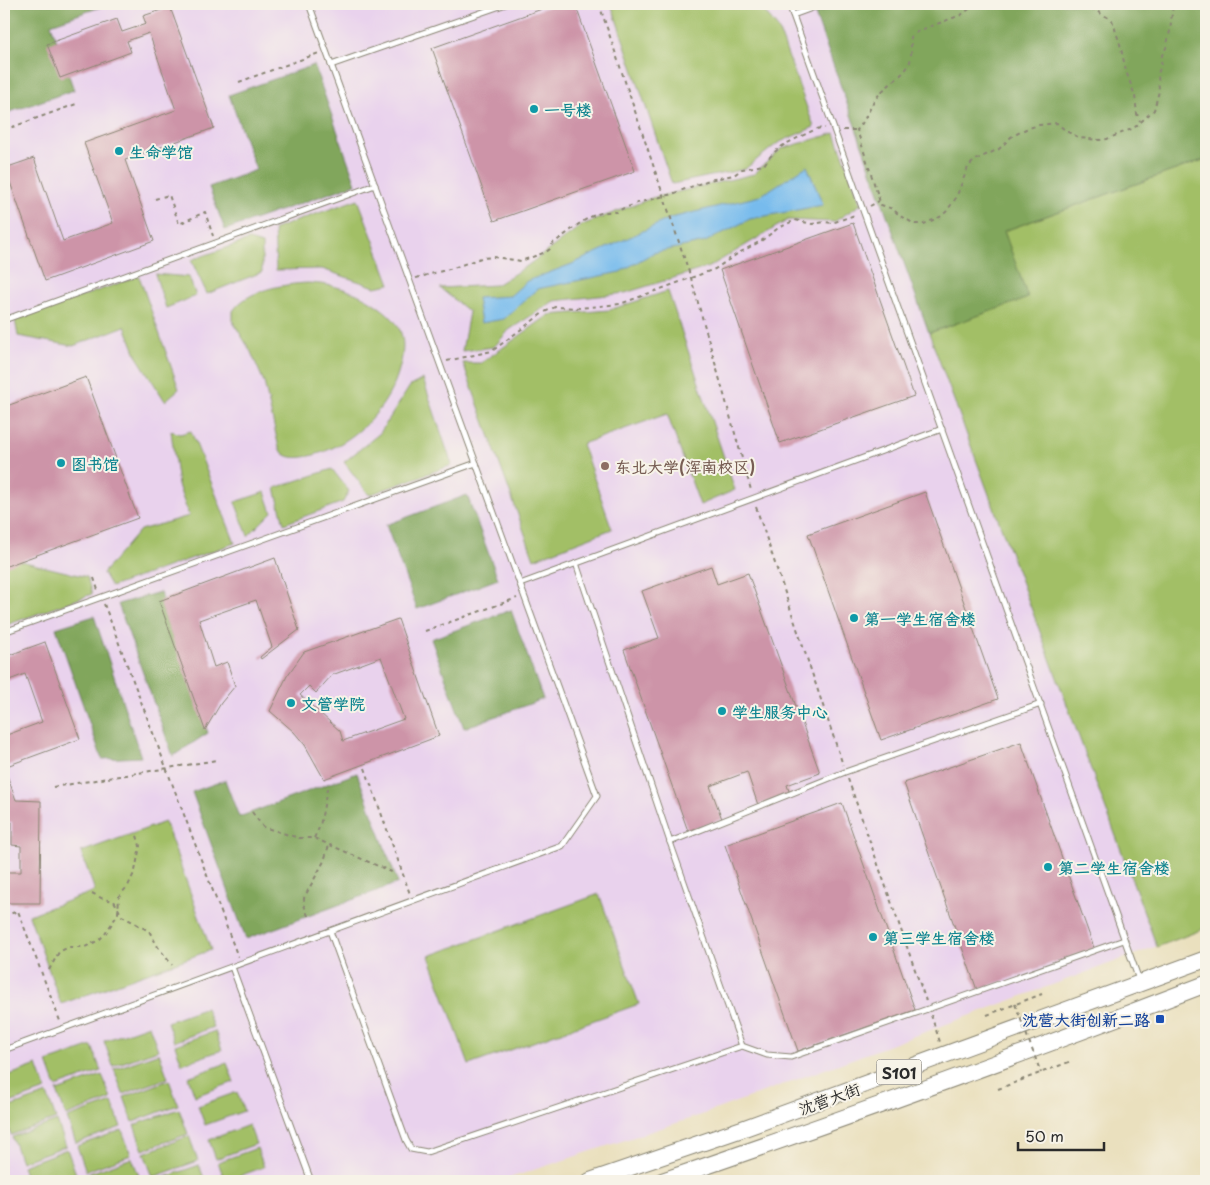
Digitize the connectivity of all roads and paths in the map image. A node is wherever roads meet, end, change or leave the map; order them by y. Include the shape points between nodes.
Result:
1 (309, 4) edge
2 (506, 4) edge
3 (599, 4) edge
4 (789, 4) edge
5 (823, 4) edge
6 (976, 4) edge
7 (1084, 4) edge
8 (1173, 4) edge
9 (793, 15) junction
10 (326, 51) junction
11 (331, 65) junction
12 (239, 82) dead end
13 (79, 103) dead end
14 (1140, 121) junction
15 (4, 130) edge
16 (834, 130) junction
17 (857, 130) junction
18 (375, 185) junction
19 (664, 196) junction
20 (155, 199) dead end
21 (879, 201) junction
22 (863, 210) junction
23 (216, 242) junction
24 (691, 278) junction
25 (410, 280) junction
26 (4, 320) edge
27 (440, 363) junction
28 (942, 429) junction
29 (476, 464) junction
30 (753, 498) junction
31 (576, 563) junction
32 (94, 578) dead end
33 (520, 584) junction
34 (524, 596) junction
35 (101, 598) junction
36 (425, 631) dead end
37 (4, 632) edge
38 (1041, 704) junction
39 (217, 760) dead end
40 (166, 768) junction
41 (365, 768) dead end
42 (846, 772) junction
43 (328, 784) dead end
44 (53, 787) dead end
45 (252, 812) dead end
46 (136, 832) dead end
47 (314, 838) junction
48 (670, 842) junction
49 (329, 845) junction
50 (394, 872) dead end
51 (92, 893) dead end
52 (413, 901) junction
53 (118, 909) junction
54 (4, 916) edge
55 (308, 916) dead end
56 (330, 931) junction
57 (1124, 940) junction
58 (1206, 958) edge
59 (241, 964) junction
60 (172, 965) dead end
61 (232, 967) junction
62 (49, 970) dead end
63 (1140, 983) junction
64 (1206, 984) edge
65 (1042, 994) dead end
66 (1016, 1004) junction
67 (928, 1009) junction
68 (987, 1015) dead end
69 (62, 1028) junction
70 (742, 1046) junction
71 (4, 1050) edge
72 (944, 1055) junction
73 (1069, 1062) dead end
74 (1041, 1073) junction
75 (998, 1089) dead end
76 (311, 1181) edge
77 (590, 1181) edge
78 (662, 1181) edge

1 - 10 lane
2 - 11 lane
3 - 19 path
4 - 9 lane
5 - 9 lane
6 - 17 path via 911,37 912,54 906,70 876,98
7 - 14 path via 1112,20
8 - 14 path via 1170,31 1158,74 1157,101 1154,110
9 - 16 lane
10 - 11 lane
10 - 12 path
11 - 18 lane
13 - 15 path
14 - 21 path via 1125,133 1099,140 1080,138 1057,123 1039,125 1011,137 999,149 968,166 956,198 946,212 924,224 907,220
16 - 17 path
16 - 19 path via 822,128 792,140 771,155 764,165 742,169 734,175
16 - 22 lane
17 - 21 path
18 - 23 lane
18 - 25 lane
19 - 24 path
19 - 25 path via 618,212 609,211 584,219 546,252 521,261 481,258
20 - 23 path via 169,195 179,224 205,212
21 - 22 path
22 - 24 path via 832,223 812,224 795,220 715,269
22 - 28 lane
23 - 26 lane
24 - 27 path via 616,305 556,307 492,351
24 - 30 path
25 - 27 lane
27 - 29 lane
28 - 30 lane
28 - 38 lane
29 - 33 lane
29 - 35 lane
30 - 31 lane
30 - 42 path
31 - 33 lane
31 - 48 lane
32 - 35 path
33 - 34 lane
34 - 36 path
34 - 52 lane via 597,796 562,846
35 - 37 lane
35 - 40 path
38 - 42 lane
38 - 57 lane
39 - 40 path
40 - 44 path
40 - 59 path
41 - 52 path
42 - 48 lane
42 - 67 path
43 - 47 path via 320,826
45 - 47 path via 263,827 299,838
46 - 53 path via 140,846 135,871 119,896
47 - 49 path
48 - 70 lane
49 - 50 path
49 - 55 path via 304,898
51 - 53 path via 114,901
52 - 56 lane
53 - 60 path via 122,916 148,931
53 - 62 path via 118,914 99,940 85,947 68,947 58,952
54 - 69 path via 18,911
56 - 59 lane
56 - 70 lane via 411,1150 426,1152
57 - 63 lane
57 - 67 lane
58 - 63 main road, 沈营大街 / S101
59 - 61 lane
61 - 69 lane
61 - 76 lane
63 - 72 main road, 沈营大街 / S101
64 - 78 main road, 沈营大街 / S101 via 1056,1041
65 - 66 path
66 - 68 path
66 - 74 path, bridge
67 - 70 lane via 791,1057 767,1055
67 - 72 path
69 - 71 lane
72 - 77 main road, 沈营大街 / S101 via 742,1130
73 - 74 path
74 - 75 path

